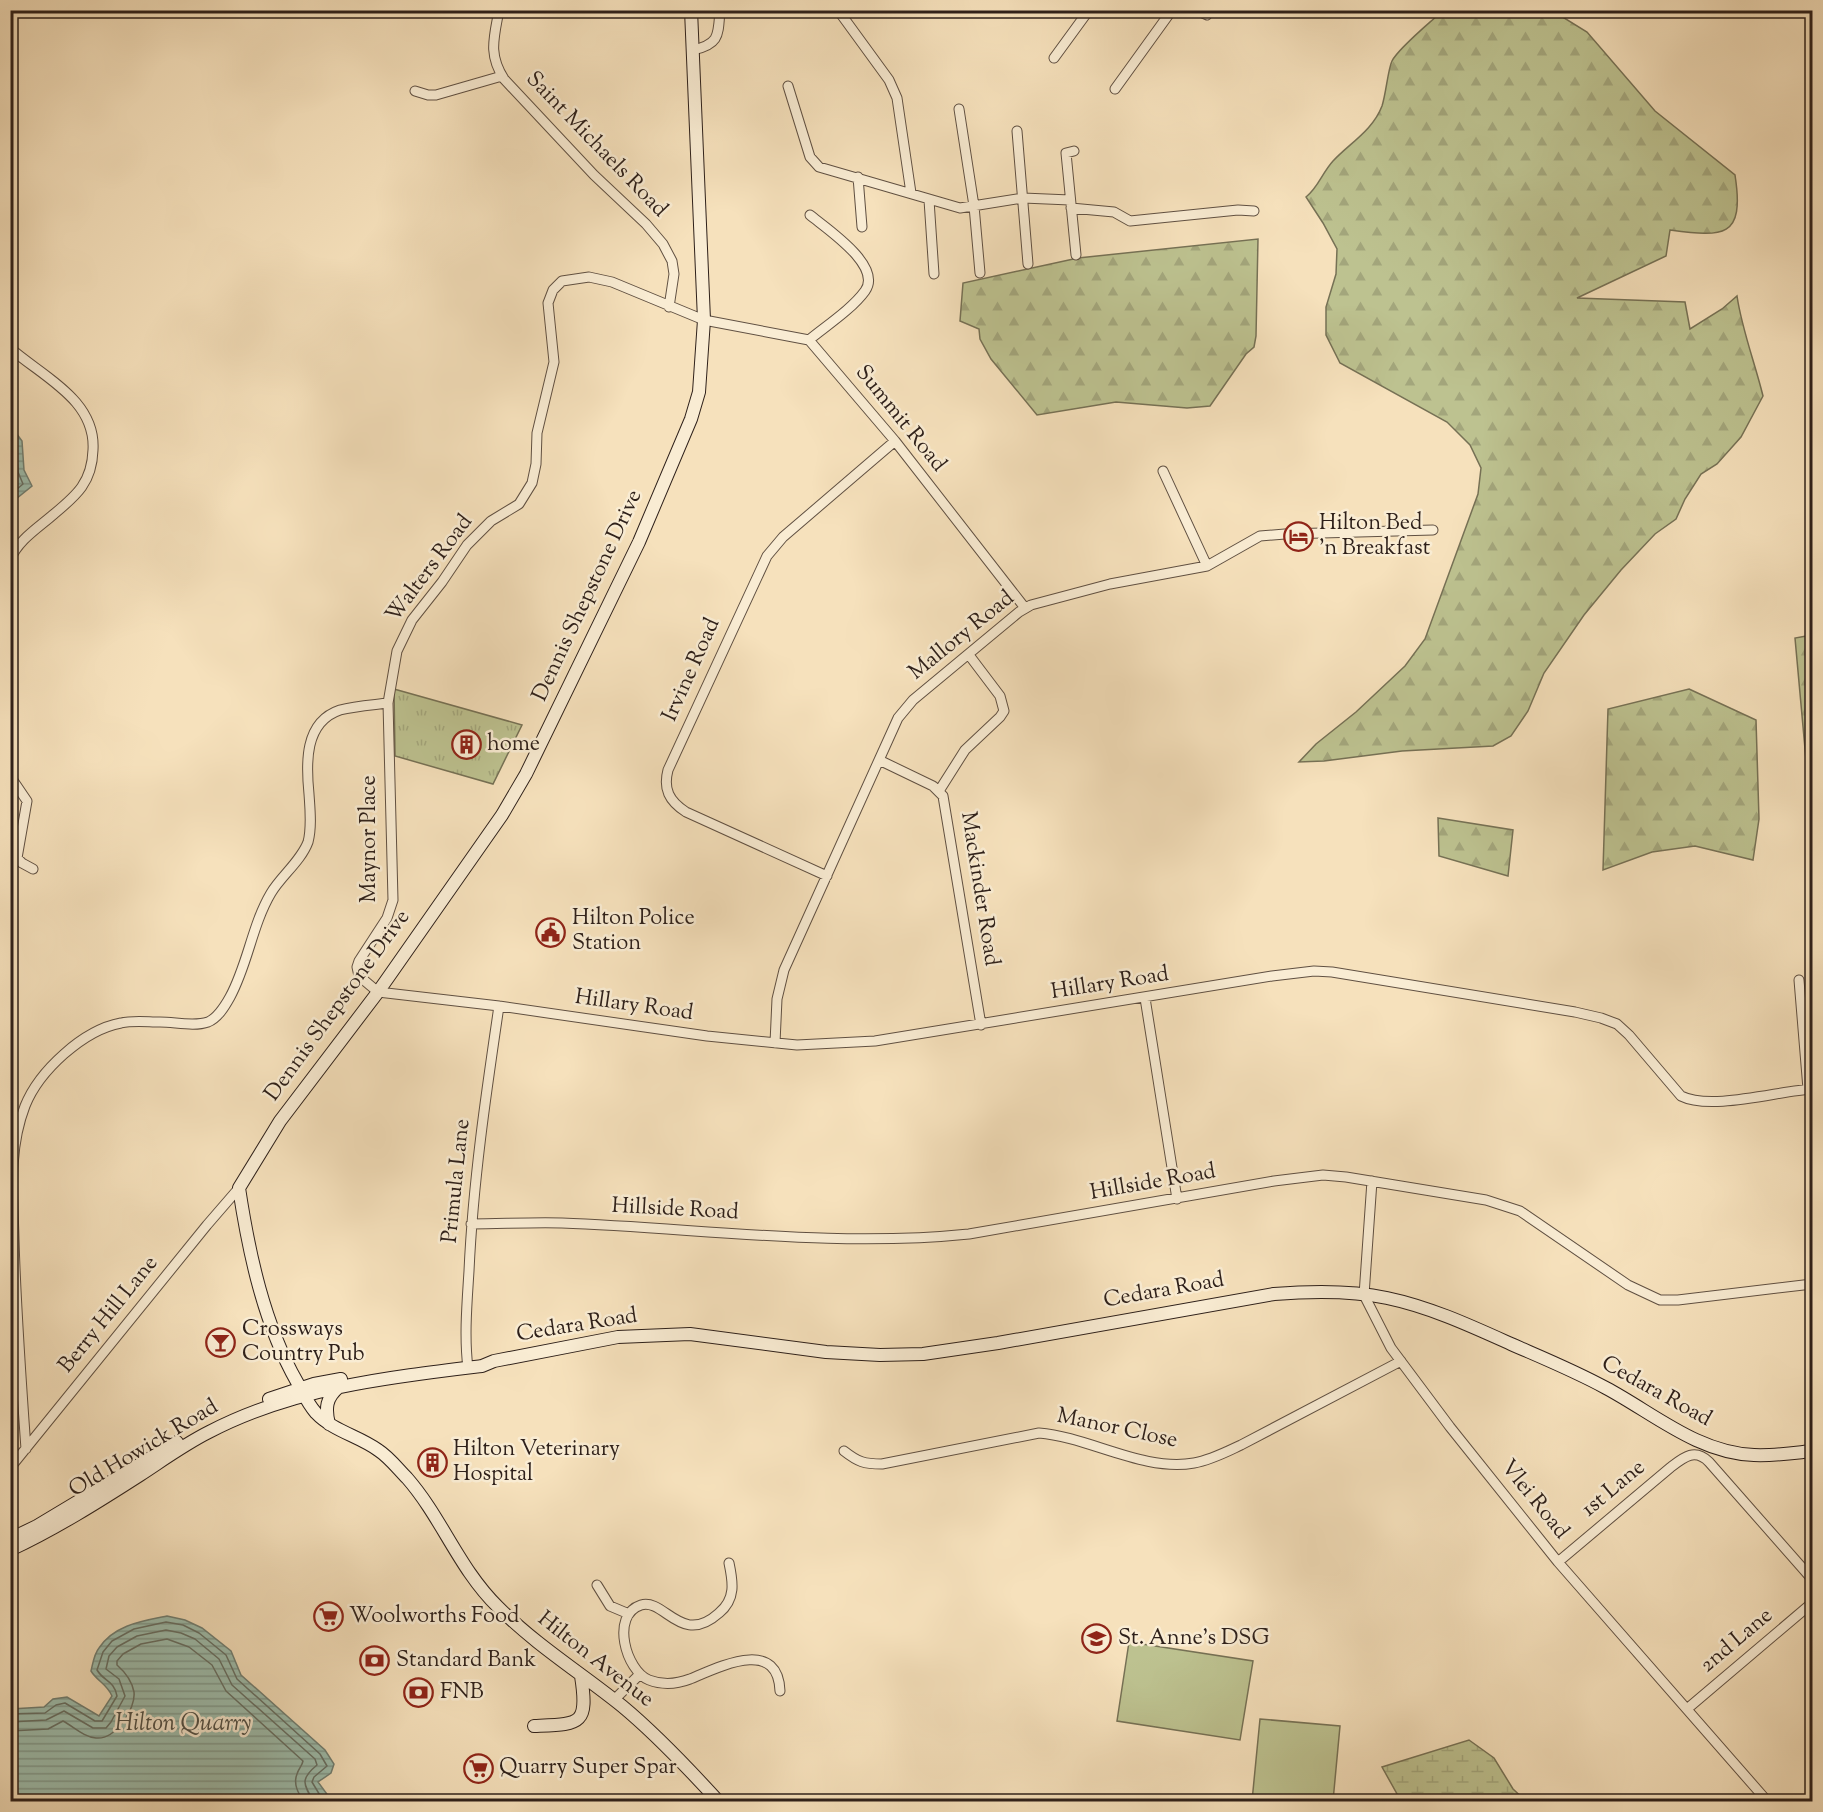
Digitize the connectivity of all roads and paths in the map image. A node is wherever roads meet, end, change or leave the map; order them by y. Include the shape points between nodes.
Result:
1 (499, 10) edge
2 (692, 10) edge
3 (720, 10) edge
4 (727, 10) edge
5 (838, 10) edge
6 (1089, 10) edge
7 (1172, 10) edge
8 (1196, 10) edge
9 (1207, 15) dead end
10 (719, 32) junction
11 (693, 50) junction
12 (1054, 58) dead end
13 (502, 76) junction
14 (788, 86) dead end
15 (1115, 89) dead end
16 (415, 91) dead end
17 (959, 109) dead end
18 (1017, 131) dead end
19 (1074, 152) dead end
20 (858, 177) junction
21 (911, 193) junction
22 (1023, 198) junction
23 (929, 200) junction
24 (1070, 204) junction
25 (974, 206) junction
26 (1254, 211) dead end
27 (810, 215) dead end
28 (862, 227) dead end
29 (1076, 255) dead end
30 (1028, 264) dead end
31 (980, 273) dead end
32 (934, 274) dead end
33 (669, 307) junction
34 (704, 320) junction
35 (809, 340) junction
36 (10, 348) edge
37 (895, 441) junction
38 (1163, 471) dead end
39 (1433, 530) dead end
40 (10, 561) edge
41 (1207, 566) junction
42 (1025, 608) junction
43 (969, 655) junction
44 (388, 703) junction
45 (879, 760) junction
46 (10, 776) edge
47 (939, 791) junction
48 (33, 869) dead end
49 (827, 876) junction
50 (1799, 980) dead end
51 (378, 992) junction
52 (1145, 998) junction
53 (499, 1006) junction
54 (981, 1025) junction
55 (775, 1043) junction
56 (1810, 1089) edge
57 (1372, 1181) junction
58 (239, 1188) junction
59 (1177, 1198) junction
60 (471, 1224) junction
61 (1812, 1284) edge
62 (1364, 1295) junction
63 (1401, 1361) junction
64 (467, 1364) junction
65 (339, 1387) junction
66 (302, 1392) junction
67 (329, 1424) junction
68 (26, 1449) junction
69 (844, 1451) dead end
70 (1812, 1451) edge
71 (10, 1468) edge
72 (10, 1539) edge
73 (10, 1550) edge
74 (1558, 1562) junction
75 (729, 1563) dead end
76 (1812, 1579) edge
77 (597, 1585) dead end
78 (1812, 1603) edge
79 (629, 1614) junction
80 (640, 1674) junction
81 (581, 1676) junction
82 (780, 1691) dead end
83 (614, 1700) junction
84 (1687, 1709) junction
85 (534, 1726) dead end
86 (718, 1802) edge
87 (1768, 1802) edge

1 - 13 street, Saint Michaels Road via 492,47
2 - 11 main road, Dennis Shepstone Drive
3 - 10 street
4 - 10 street
5 - 21 street via 889,80 897,98
6 - 12 street
7 - 15 street
8 - 9 street
10 - 11 street via 709,45
11 - 34 main road, Dennis Shepstone Drive
13 - 16 street via 436,96
13 - 33 street, Saint Michaels Road via 663,244 674,274
14 - 20 street via 814,163
17 - 25 street
18 - 22 street
19 - 24 street via 1066,153
20 - 21 street
20 - 28 street
21 - 23 street
22 - 24 street
22 - 25 street
22 - 30 street
23 - 25 street via 960,208
23 - 32 street
24 - 26 street via 1114,212 1131,221
24 - 29 street
25 - 31 street
27 - 35 street via 864,264 868,284 858,299
33 - 34 street, Walters Road
33 - 44 street, Walters Road via 612,282 589,277 571,278 556,285 548,303 554,350 552,372 537,433 532,483 519,504 480,530 412,620 397,651
34 - 35 street
34 - 51 main road, Dennis Shepstone Drive via 699,392 639,542 526,774
35 - 37 street, Summit Road
36 - 40 street via 69,395 88,419 94,438 92,466 79,492 25,538
37 - 42 street, Summit Road
37 - 49 street, Irvine Road via 783,537 767,556 665,781 672,801 686,812
38 - 41 street
39 - 41 street, Mallory Road via 1268,535 1249,541
41 - 42 street, Mallory Road via 1110,584
42 - 43 street, Mallory Road
43 - 45 street, Mallory Road via 913,700 898,718
43 - 47 street via 1000,696 1004,711 965,750
44 - 51 street, Maynor Place via 393,900 387,918 357,967 361,979
44 - 68 street via 339,711 314,733 306,764 309,839 272,891 257,921 235,986 219,1014 206,1023 121,1023 94,1033 70,1048 26,1104 12,1165
45 - 47 street, Mackinder Road
45 - 49 street, Mallory Road
46 - 48 street via 27,801 17,858
47 - 54 street, Mackinder Road via 947,815
49 - 55 street, Mallory Road via 780,983
50 - 56 street
51 - 53 street, Hillary Road
51 - 58 main road, Dennis Shepstone Drive via 280,1121
52 - 54 street, Hillary Road
52 - 56 street, Hillary Road via 1297,973 1332,972 1609,1020 1629,1035 1681,1096 1693,1101
52 - 59 street
53 - 55 street, Hillary Road
53 - 60 street, Primula Lane
54 - 55 street, Hillary Road via 875,1041
57 - 59 street, Hillside Road via 1311,1176
57 - 61 street, Hillside Road via 1486,1200 1514,1209 1628,1285 1660,1300
57 - 62 street
58 - 66 main road via 250,1255 274,1332
58 - 68 street, Berry Hill Lane
59 - 60 street, Hillside Road via 969,1234 892,1240 561,1223
60 - 64 street, Primula Lane
62 - 63 street, Vlei Road
62 - 64 main road, Cedara Road via 1310,1291 1274,1294 923,1354 825,1352 690,1334 618,1337 482,1366
62 - 70 main road, Cedara Road via 1425,1309 1481,1330 1577,1373 1680,1432 1718,1448 1751,1455
63 - 69 street, Manor Close via 1241,1445 1192,1464 1160,1463 1039,1433 882,1464 866,1464
63 - 74 street, Vlei Road
64 - 65 main road, Cedara Road
64 - 66 main road, Cedara Road via 378,1372
65 - 66 main road, Cedara Road
65 - 67 main road via 328,1401
66 - 67 main road, Hilton Avenue
66 - 72 main road, Old Howick Road via 240,1409 201,1428
66 - 73 main road, Old Howick Road via 210,1431 42,1535
67 - 81 main road, Hilton Avenue via 378,1449 409,1481 477,1586
68 - 71 street, Berry Hill Lane
74 - 76 street, 1st Lane via 1682,1458 1698,1454
74 - 84 street, Vlei Road
75 - 79 street via 732,1594 725,1608 700,1625 673,1618 651,1605 642,1605
77 - 79 street via 610,1606
78 - 84 street, 2nd Lane
79 - 80 street via 624,1625 626,1648
80 - 82 street via 649,1680 672,1683 719,1666 757,1660 777,1670
80 - 83 street
81 - 83 main road, Hilton Avenue
81 - 85 main road via 585,1702 578,1719
83 - 86 main road, Hilton Avenue via 653,1733
84 - 87 street, Vlei Road

